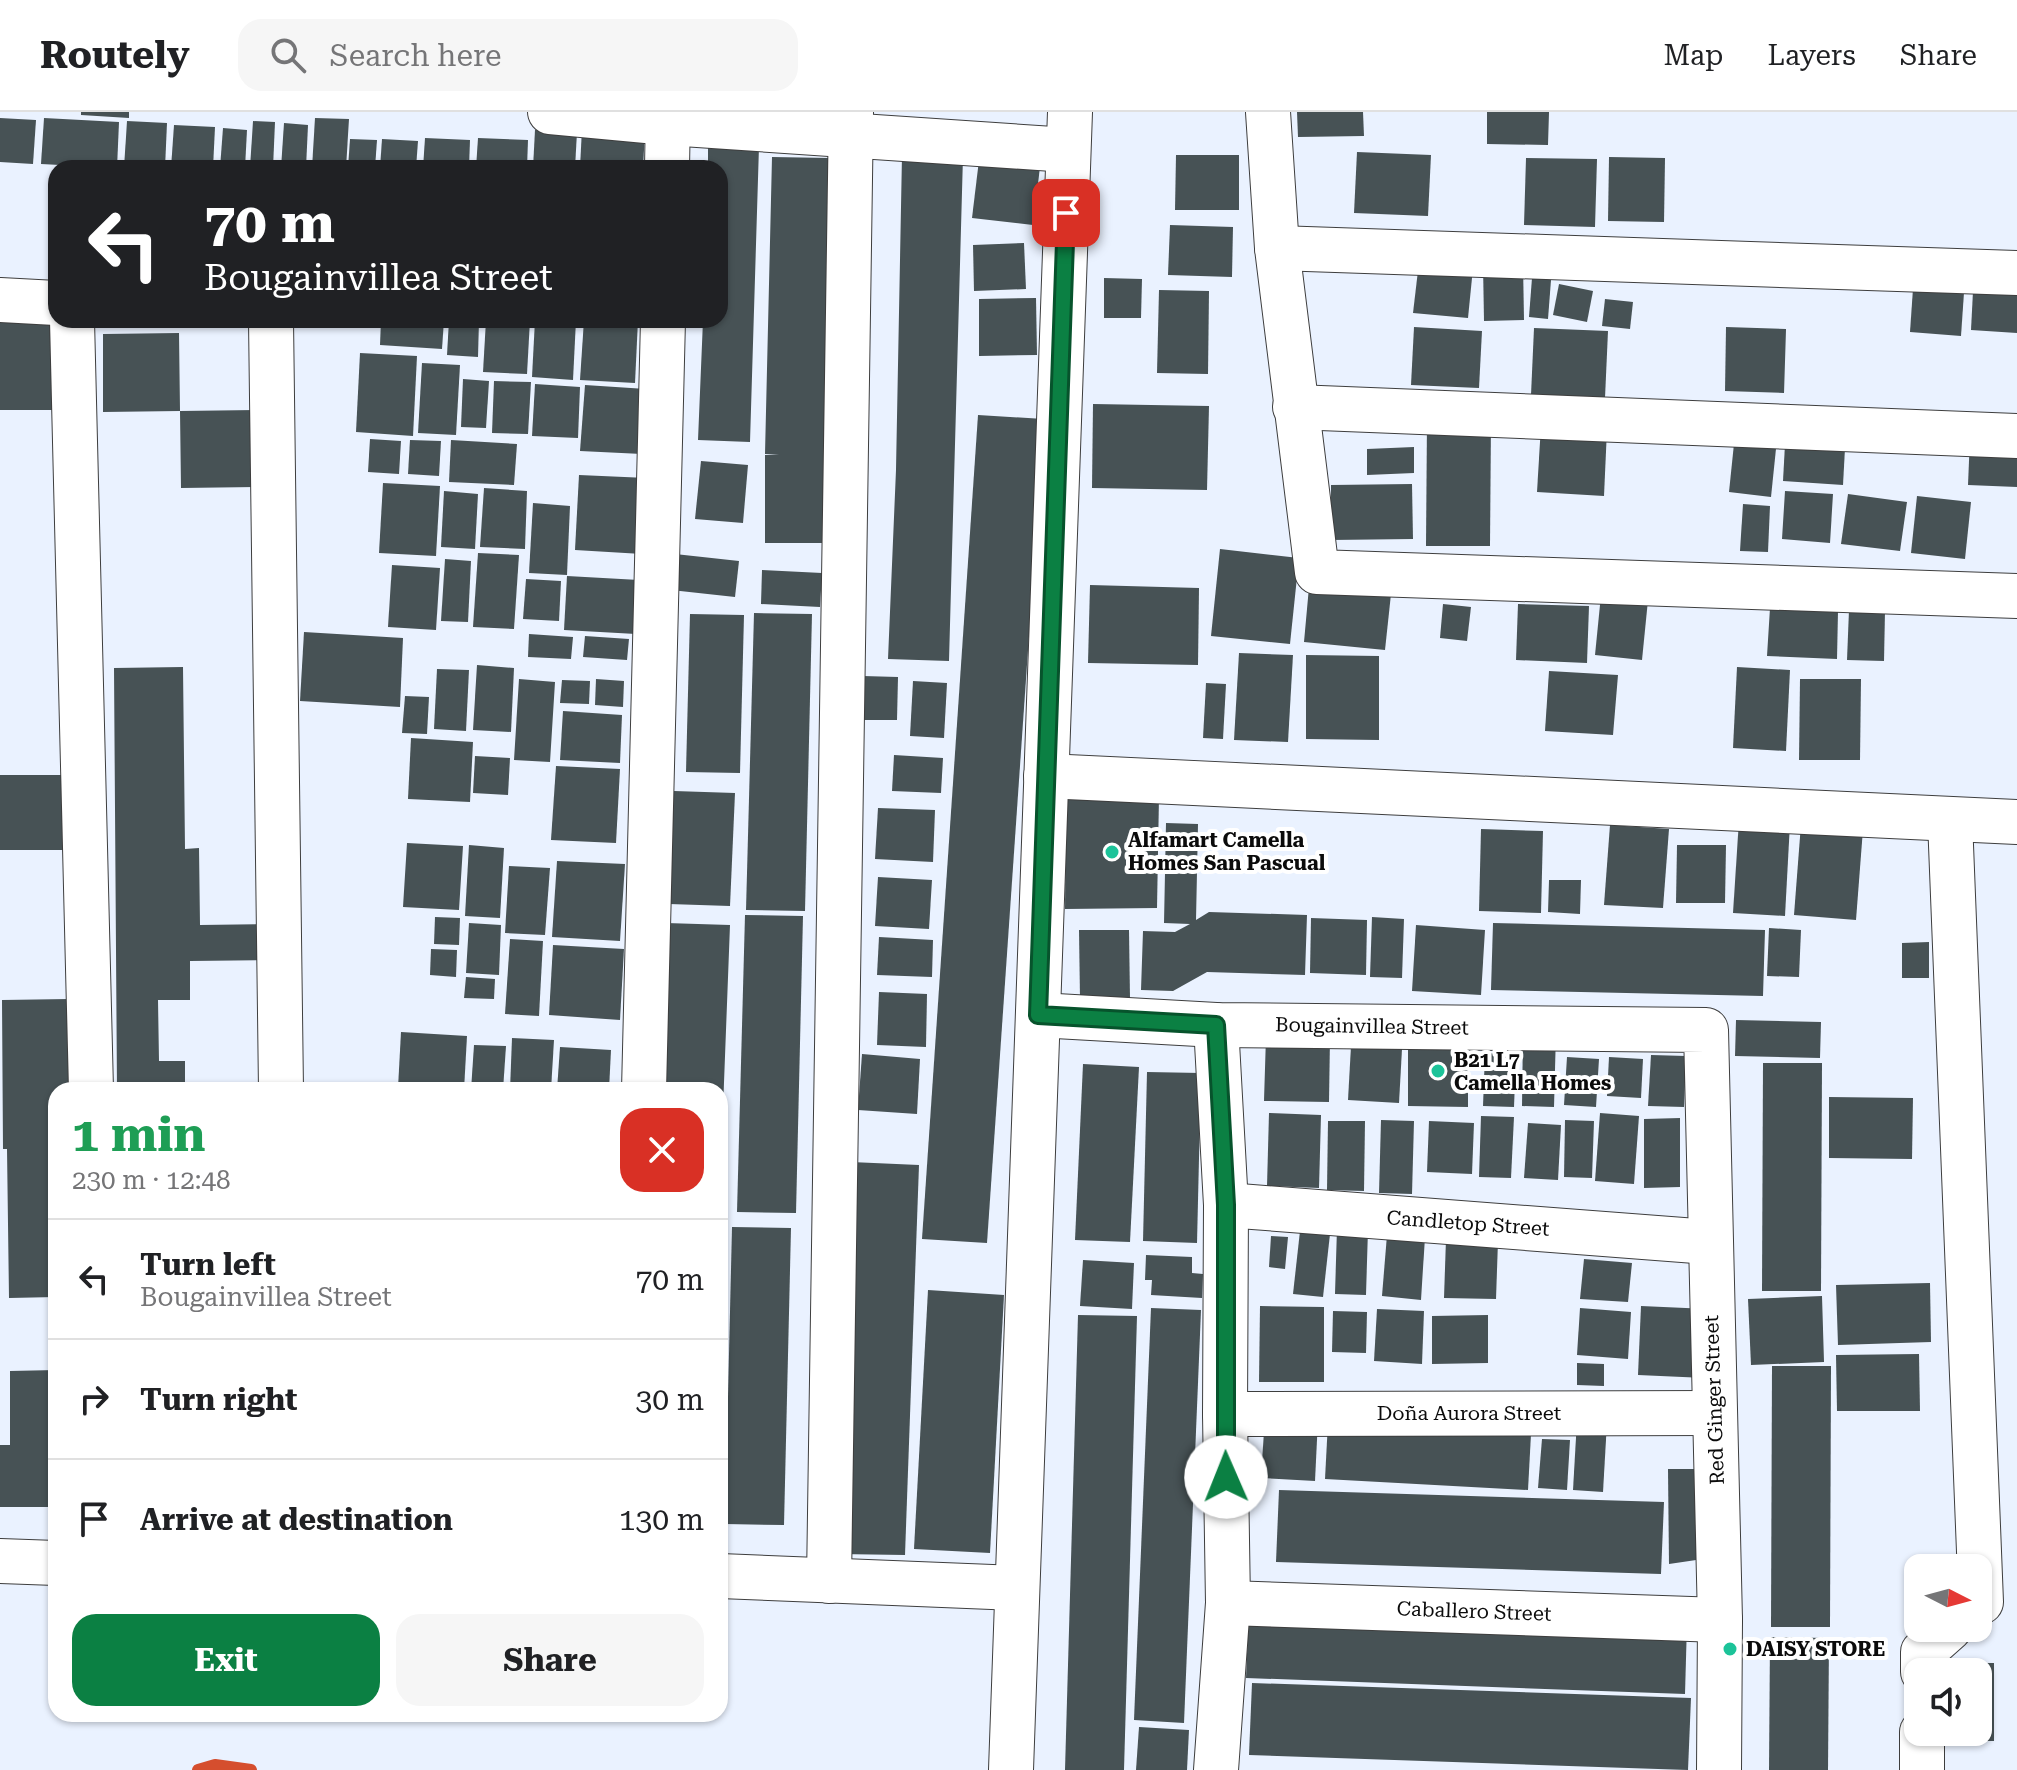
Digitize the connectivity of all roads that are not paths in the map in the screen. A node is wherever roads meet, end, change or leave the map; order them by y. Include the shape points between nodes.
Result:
1 (550, 112) edge
2 (1268, 112) edge
3 (668, 117) edge
4 (851, 123) edge
5 (1069, 131) edge
6 (667, 160) edge
7 (1277, 248) junction
8 (2017, 273) edge
9 (0, 300) edge
10 (48, 303) edge
11 (72, 328) edge
12 (271, 328) edge
13 (663, 328) edge
14 (1295, 407) junction
15 (2017, 436) edge
16 (2017, 596) edge
17 (1046, 776) junction
18 (1950, 820) junction
19 (2017, 822) edge
20 (1038, 1015) junction
21 (1216, 1025) junction
22 (1706, 1030) joint
23 (91, 1082) edge
24 (281, 1082) edge
25 (644, 1082) edge
26 (1226, 1205) junction
27 (1709, 1242) junction
28 (1714, 1413) junction
29 (1225, 1414) junction
30 (1961, 1554) edge
31 (0, 1561) edge
32 (48, 1563) edge
33 (728, 1576) edge
34 (829, 1581) junction
35 (1017, 1588) junction
36 (1228, 1603) junction
37 (1720, 1620) junction
38 (1922, 1746) edge
39 (1011, 1770) edge
40 (1216, 1770) edge
41 (1719, 1770) edge
42 (1922, 1770) edge

1 - 3 street
2 - 7 street
3 - 4 street
3 - 6 street
4 - 5 street
4 - 34 street
5 - 17 street
7 - 8 street
7 - 14 street
9 - 10 street
11 - 23 street
12 - 24 street
13 - 25 street
14 - 15 street
14 - 16 street via 1317,572
17 - 18 street
17 - 20 street
18 - 19 street
18 - 30 street
20 - 21 street, Bougainvillea Street
20 - 35 street
21 - 22 street, Bougainvillea Street
21 - 26 street
22 - 27 street, Red Ginger Street
26 - 27 street, Candletop Street
26 - 29 street
27 - 28 street, Red Ginger Street
28 - 29 street, Doña Aurora Street
28 - 37 street, Red Ginger Street
29 - 36 street
31 - 32 street
33 - 34 street
34 - 35 street
35 - 39 street
36 - 37 street, Caballero Street
36 - 40 street
37 - 41 street, Red Ginger Street
38 - 42 street

